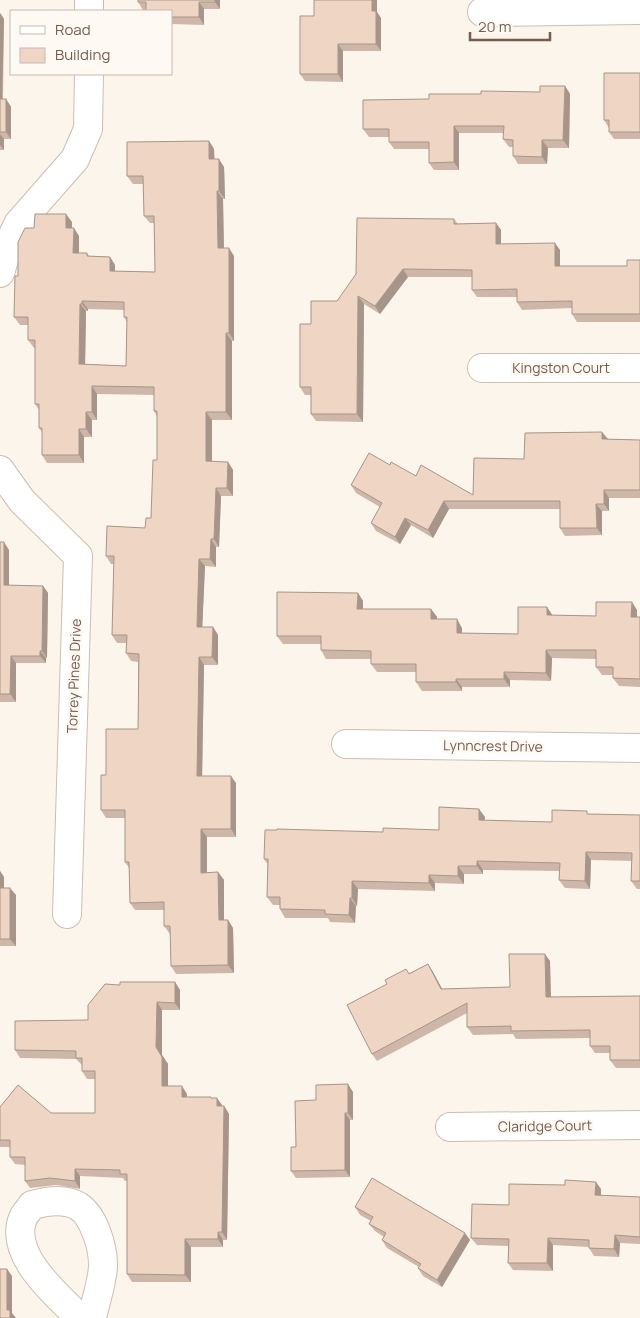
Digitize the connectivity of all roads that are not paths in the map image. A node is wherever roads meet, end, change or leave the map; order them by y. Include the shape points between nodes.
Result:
1 (640, 10) edge
2 (482, 12) dead end
3 (89, 75) edge
4 (0, 274) edge
5 (482, 368) dead end
6 (640, 368) edge
7 (0, 470) edge
8 (346, 744) dead end
9 (640, 748) edge
10 (67, 914) dead end
11 (640, 1125) edge
12 (450, 1127) dead end
13 (80, 1318) edge
14 (92, 1318) edge

1 - 2 street
3 - 4 street via 88,129 75,159 18,224
5 - 6 street, Kingston Court
7 - 10 street, Torrey Pines Drive via 22,501 78,556
8 - 9 street, Lynncrest Drive
11 - 12 street, Claridge Court
13 - 14 street via 25,1255 22,1226 32,1205 56,1200 78,1206 88,1218 100,1241 103,1266

